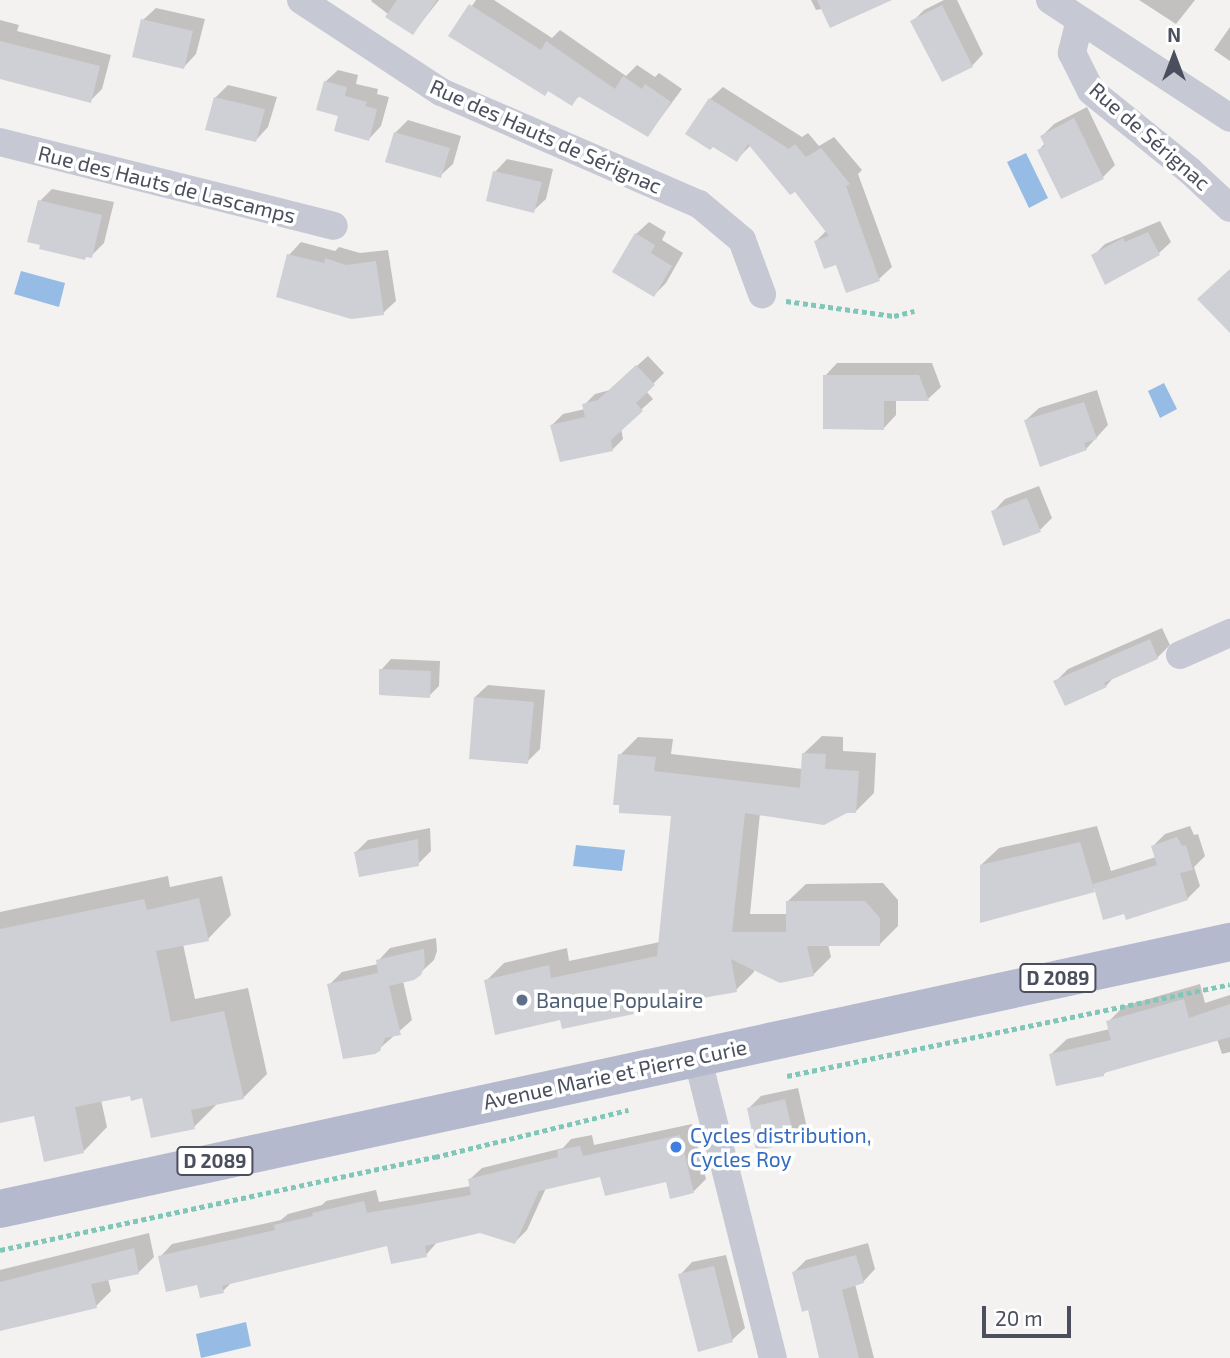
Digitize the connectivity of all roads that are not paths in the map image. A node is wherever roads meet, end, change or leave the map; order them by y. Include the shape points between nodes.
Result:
1 (302, 0) edge
2 (1050, 0) edge
3 (1080, 20) junction
4 (1230, 118) edge
5 (0, 142) edge
6 (1230, 208) edge
7 (334, 226) dead end
8 (762, 294) road end
9 (1230, 633) edge
10 (1180, 655) dead end
11 (1230, 942) edge
12 (696, 1056) junction
13 (0, 1209) edge
14 (773, 1358) edge

1 - 8 street, Rue des Hauts de Sérignac via 441,92 699,204 742,240
2 - 3 street
3 - 4 street
3 - 6 street, Rue de Sérignac via 1072,53 1091,91
5 - 7 street, Rue des Hauts de Lascamps
9 - 10 street
11 - 12 main road, Avenue Marie et Pierre Curie / D 2089
12 - 13 main road, Avenue Marie et Pierre Curie / D 2089
12 - 14 street

